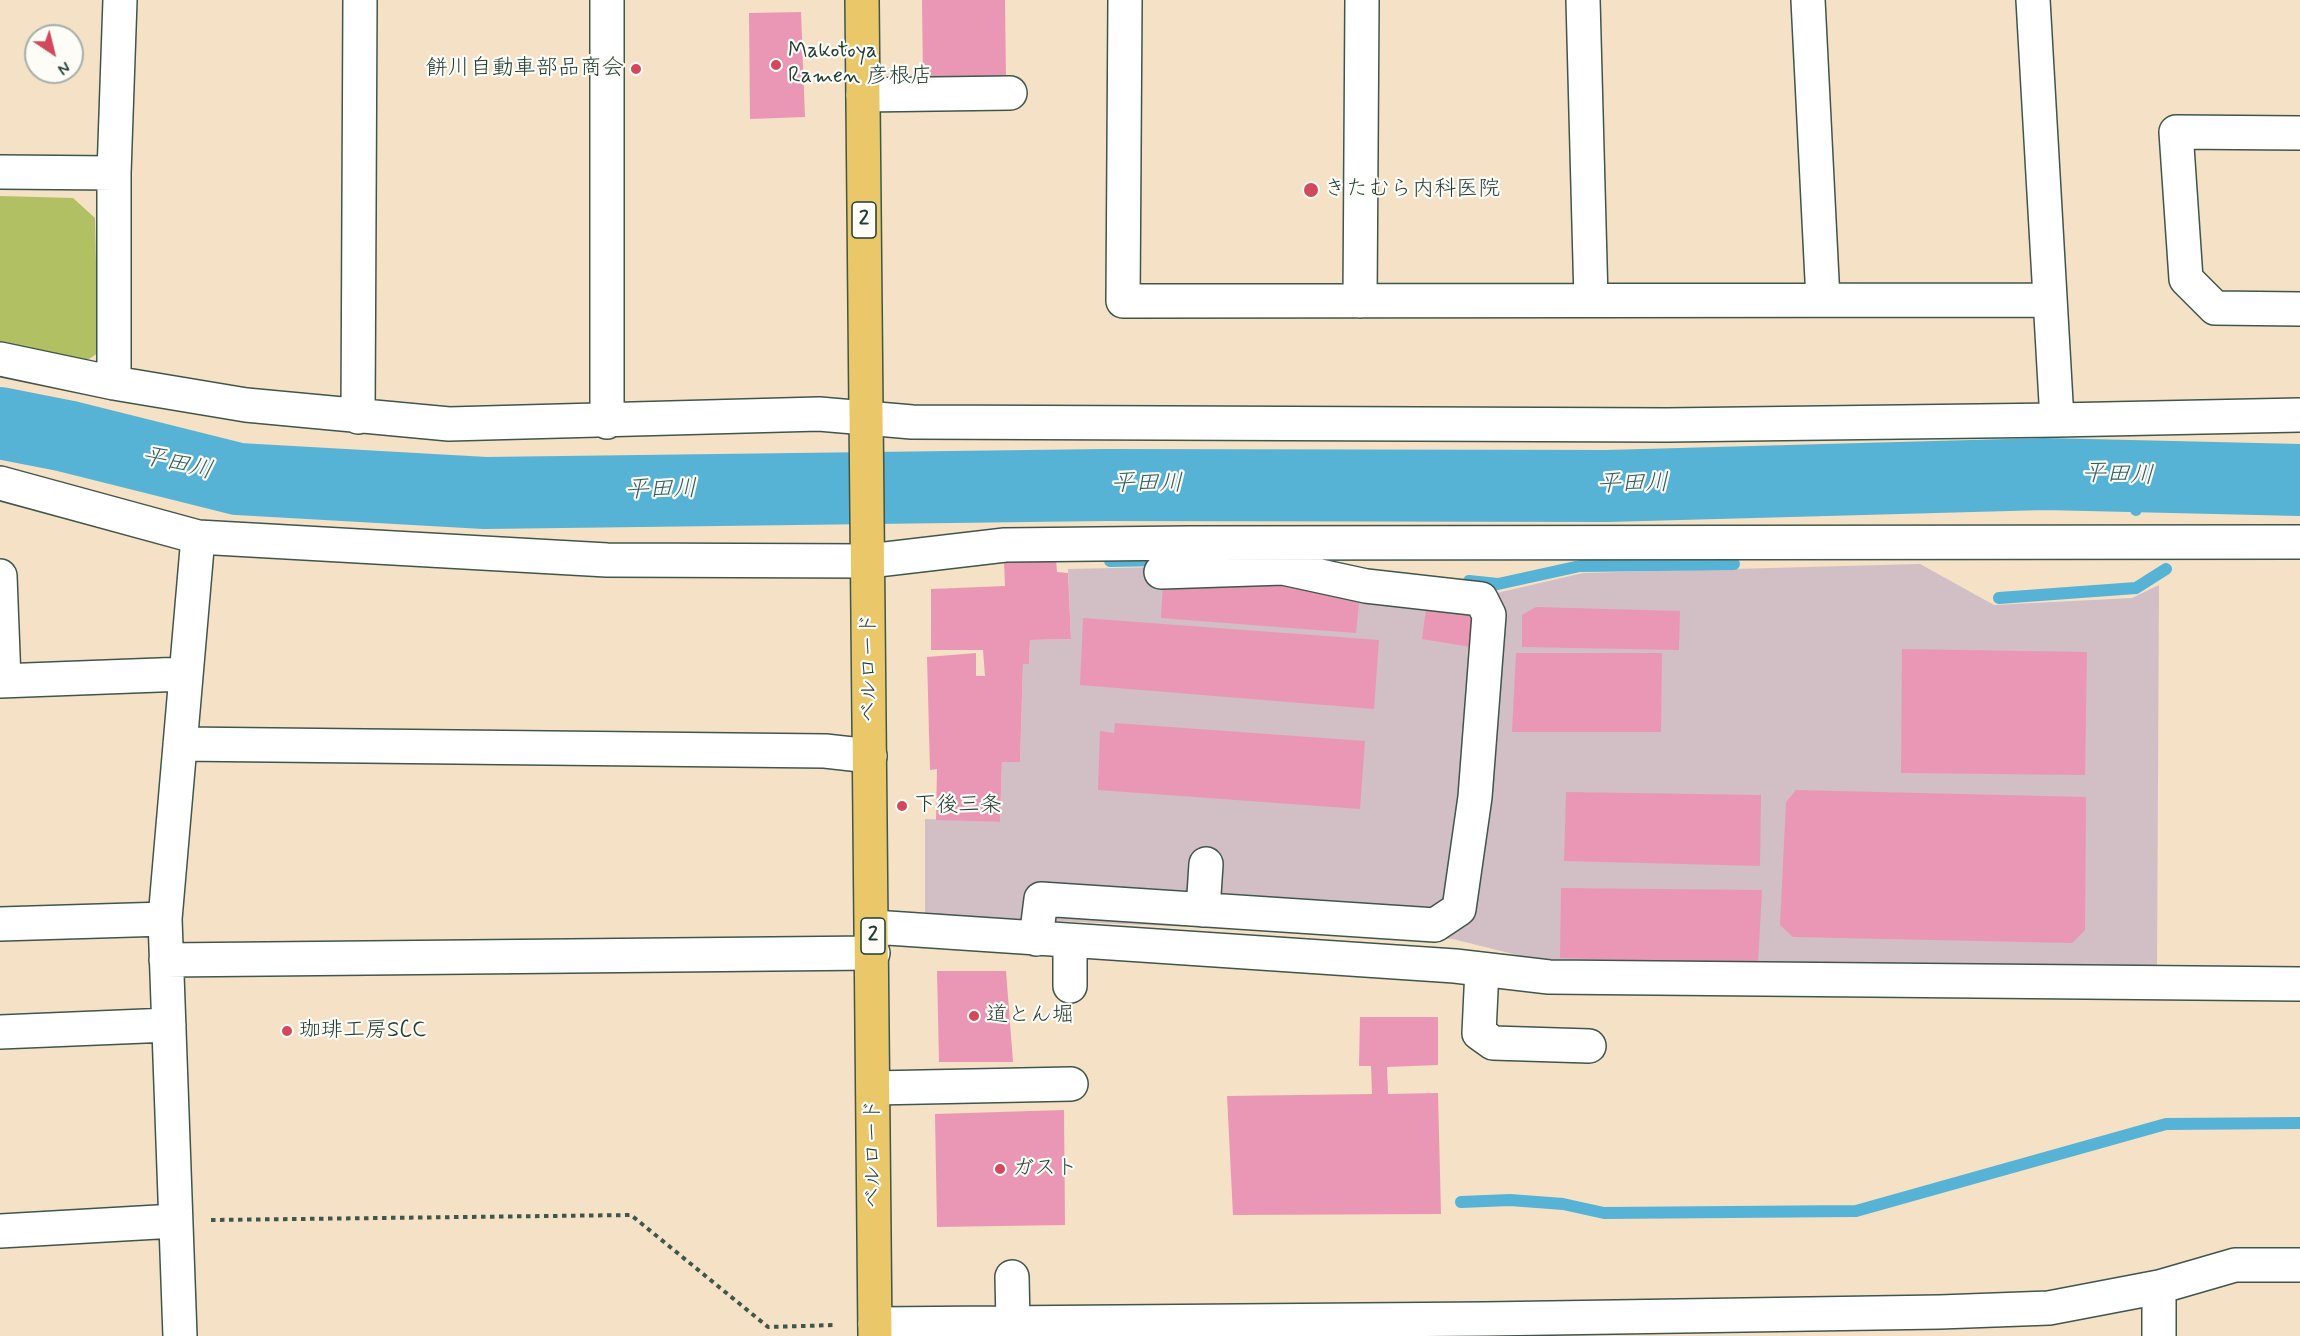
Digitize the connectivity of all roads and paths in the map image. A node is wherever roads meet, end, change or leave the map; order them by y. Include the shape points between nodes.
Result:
1 (120, 0) edge
2 (360, 0) edge
3 (607, 0) edge
4 (862, 0) edge
5 (1125, 0) edge
6 (1362, 0) edge
7 (1584, 0) edge
8 (1808, 0) edge
9 (2033, 0) edge
10 (1010, 93) dead end
11 (863, 94) junction
12 (2300, 133) edge
13 (0, 172) edge
14 (114, 173) junction
15 (1591, 300) junction
16 (1823, 300) junction
17 (2049, 300) junction
18 (1360, 301) junction
19 (2300, 309) edge
20 (0, 359) edge
21 (114, 383) junction
22 (2300, 415) edge
23 (358, 417) junction
24 (2057, 420) junction
25 (607, 422) junction
26 (867, 429) junction
27 (0, 483) edge
28 (198, 537) junction
29 (2300, 542) edge
30 (869, 549) junction
31 (1161, 572) dead end
32 (0, 576) edge
33 (185, 674) junction
34 (2, 681) edge
35 (180, 744) junction
36 (870, 756) junction
37 (1206, 864) dead end
38 (1203, 910) junction
39 (165, 919) junction
40 (0, 924) edge
41 (1036, 939) junction
42 (873, 940) junction
43 (1070, 941) junction
44 (166, 960) junction
45 (1482, 969) junction
46 (2300, 984) edge
47 (1070, 986) dead end
48 (169, 1025) junction
49 (0, 1032) edge
50 (1589, 1046) dead end
51 (1071, 1084) dead end
52 (874, 1088) junction
53 (174, 1221) junction
54 (0, 1232) edge
55 (2300, 1265) edge
56 (1012, 1277) dead end
57 (2159, 1287) junction
58 (1013, 1323) junction
59 (1941, 1324) edge
60 (836, 1325) dead end
61 (1708, 1326) edge
62 (1485, 1328) edge
63 (875, 1330) edge
64 (180, 1336) edge
65 (2159, 1336) edge

1 - 14 street
2 - 23 street
3 - 25 street
4 - 11 main road, ベルロード / 2
5 - 18 street via 1123,301
6 - 18 street
7 - 15 street
8 - 16 street
9 - 17 street
10 - 11 street
11 - 26 main road, ベルロード / 2
12 - 19 street via 2176,132 2186,279 2215,308
13 - 14 street
14 - 21 street
15 - 16 street
15 - 18 street
16 - 17 street
17 - 24 street
20 - 21 street
21 - 23 street via 246,405
22 - 24 street
23 - 25 street via 449,424
24 - 26 street via 1655,425 924,422
25 - 26 street via 819,414
26 - 30 main road, ベルロード / 2
27 - 28 street
28 - 30 street via 606,560
28 - 33 street
29 - 30 street via 1005,545
30 - 36 main road, ベルロード / 2
31 - 38 street via 1283,568 1366,586 1481,599 1489,615 1475,797 1459,909 1435,925
32 - 34 street
33 - 34 street
33 - 35 street
35 - 36 street via 825,751
35 - 39 street
36 - 42 main road, ベルロード / 2
37 - 38 street
38 - 41 street via 1041,899
39 - 40 street
39 - 44 street
41 - 42 street
41 - 43 street
42 - 44 street
42 - 52 main road, ベルロード / 2
43 - 45 street
43 - 47 street
44 - 48 street
45 - 46 street via 1549,977
45 - 50 street via 1479,1033 1492,1043
48 - 49 street
48 - 53 street
51 - 52 street
52 - 63 main road, ベルロード / 2
53 - 54 street
53 - 60 path via 631,1215 768,1327
53 - 64 street
55 - 57 street via 2235,1265
56 - 58 street
57 - 59 street
57 - 65 street
58 - 62 street
58 - 63 street
59 - 61 street
61 - 62 street

